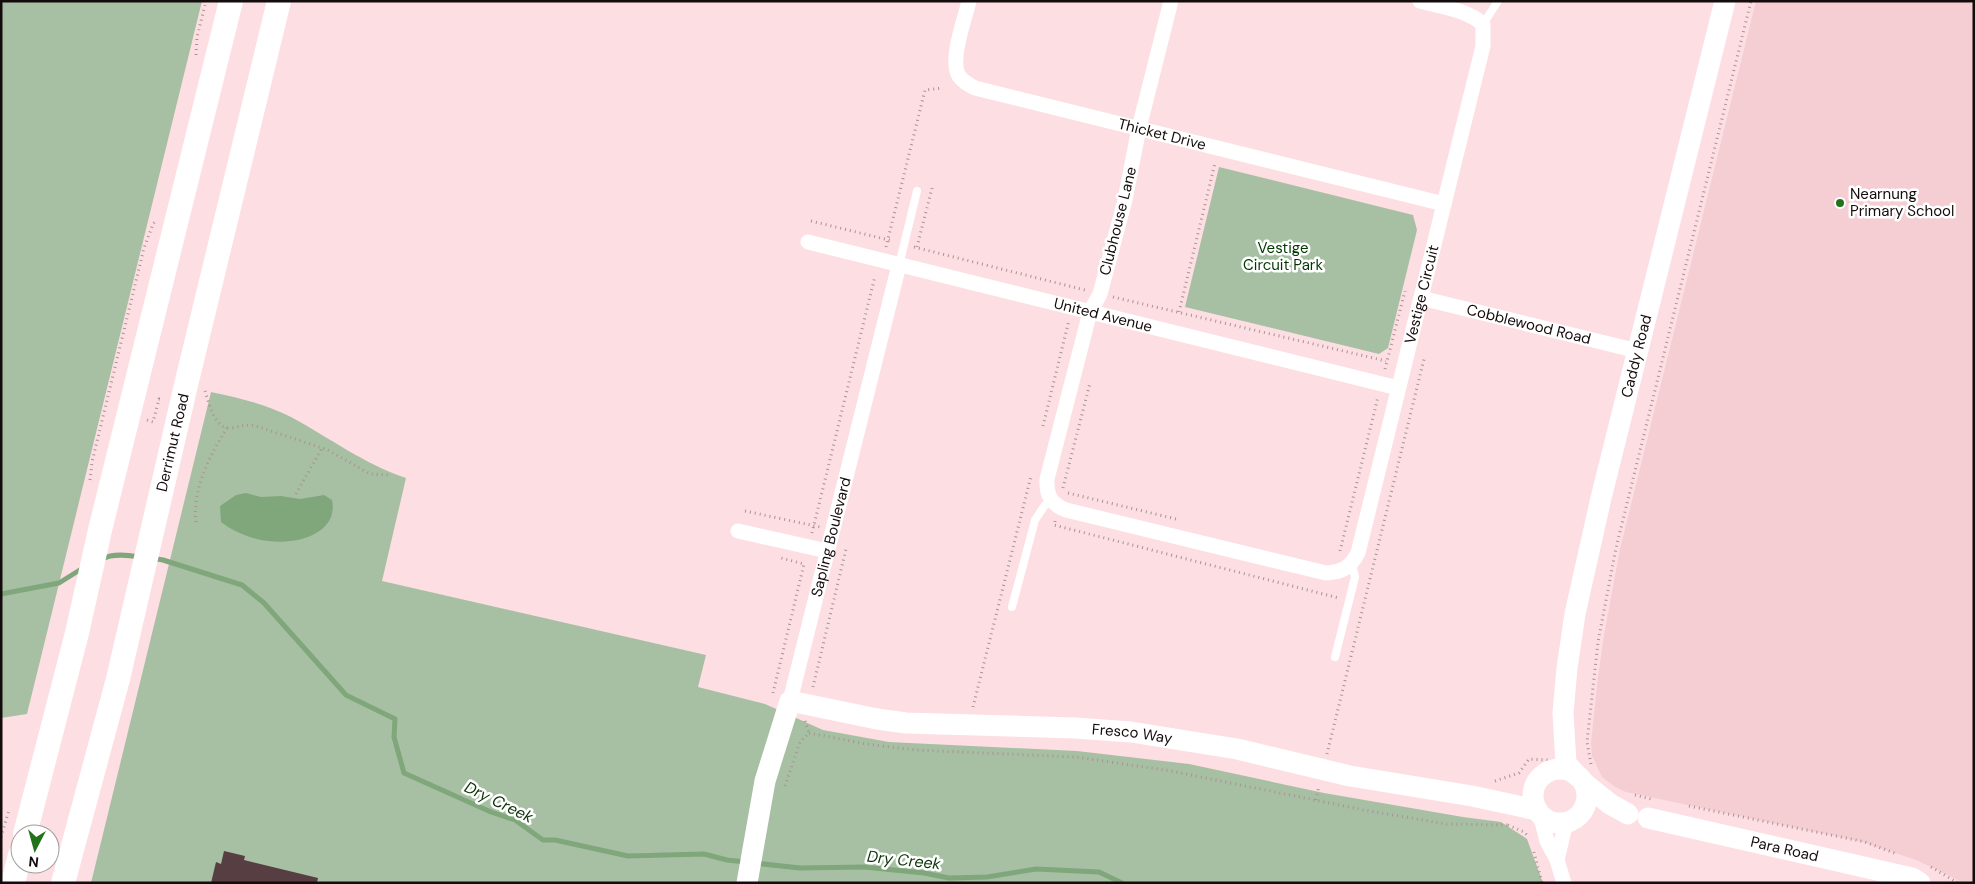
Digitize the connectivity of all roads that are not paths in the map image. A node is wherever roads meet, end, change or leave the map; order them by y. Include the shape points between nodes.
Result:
1 (231, 1) edge
2 (279, 1) edge
3 (969, 1) edge
4 (1171, 1) edge
5 (1420, 1) edge
6 (1498, 1) edge
7 (1725, 1) edge
8 (1482, 24) junction
9 (1139, 128) junction
10 (917, 191) dead end
11 (1444, 204) junction
12 (808, 242) dead end
13 (899, 265) junction
14 (1421, 298) junction
15 (1090, 312) junction
16 (1638, 351) junction
17 (1398, 388) junction
18 (1051, 501) junction
19 (738, 531) dead end
20 (826, 551) junction
21 (1352, 564) junction
22 (1012, 607) dead end
23 (1335, 657) dead end
24 (781, 699) junction
25 (1563, 713) junction
26 (1537, 771) junction
27 (1584, 775) junction
28 (1640, 806) junction
29 (1510, 807) junction
30 (1538, 812) junction
31 (1574, 819) junction
32 (28, 824) edge
33 (1557, 860) junction
34 (1921, 873) edge
35 (63, 883) edge
36 (747, 883) edge
37 (1564, 883) edge

1 - 32 main road
2 - 35 main road, Derrimut Road via 126,647
3 - 9 street, Thicket Drive via 955,66 966,83 975,88
4 - 9 street
5 - 8 street via 1474,16
6 - 8 lane
7 - 16 street, Caddy Road
8 - 11 street, Vestige Circuit via 1483,46
9 - 11 street, Thicket Drive
9 - 15 street, Clubhouse Lane via 1125,200 1100,294
10 - 13 lane, Sapling Boulevard
11 - 14 street, Vestige Circuit
12 - 13 street, United Avenue
13 - 15 street, United Avenue
13 - 20 street, Sapling Boulevard
14 - 16 street, Cobblewood Road
14 - 17 street, Vestige Circuit
15 - 17 street, United Avenue
15 - 18 street via 1048,479
16 - 25 street, Caddy Road via 1575,614
17 - 21 street, Vestige Circuit via 1358,553
18 - 21 street via 1066,510 1092,517 1330,573 1347,569
18 - 22 lane via 1035,520
19 - 20 street
20 - 24 street, Sapling Boulevard
21 - 23 lane, Vestige Circuit via 1355,577
24 - 29 street, Fresco Way via 877,719 935,725 1131,732 1237,749 1350,776 1472,796 1492,795
24 - 36 street, Sapling Boulevard via 790,739 765,781
25 - 26 street, Caddy Road via 1557,737
25 - 27 street, Caddy Road via 1566,762
26 - 27 street via 1559,769
26 - 29 street, Fresco Way
26 - 30 street via 1532,795
27 - 28 street via 1610,804
27 - 31 street via 1586,802
28 - 31 street via 1591,813
28 - 34 street, Para Road via 1912,878
29 - 30 street, Fresco Way
30 - 31 street via 1554,822
30 - 33 street
31 - 33 street via 1564,830
33 - 37 street

